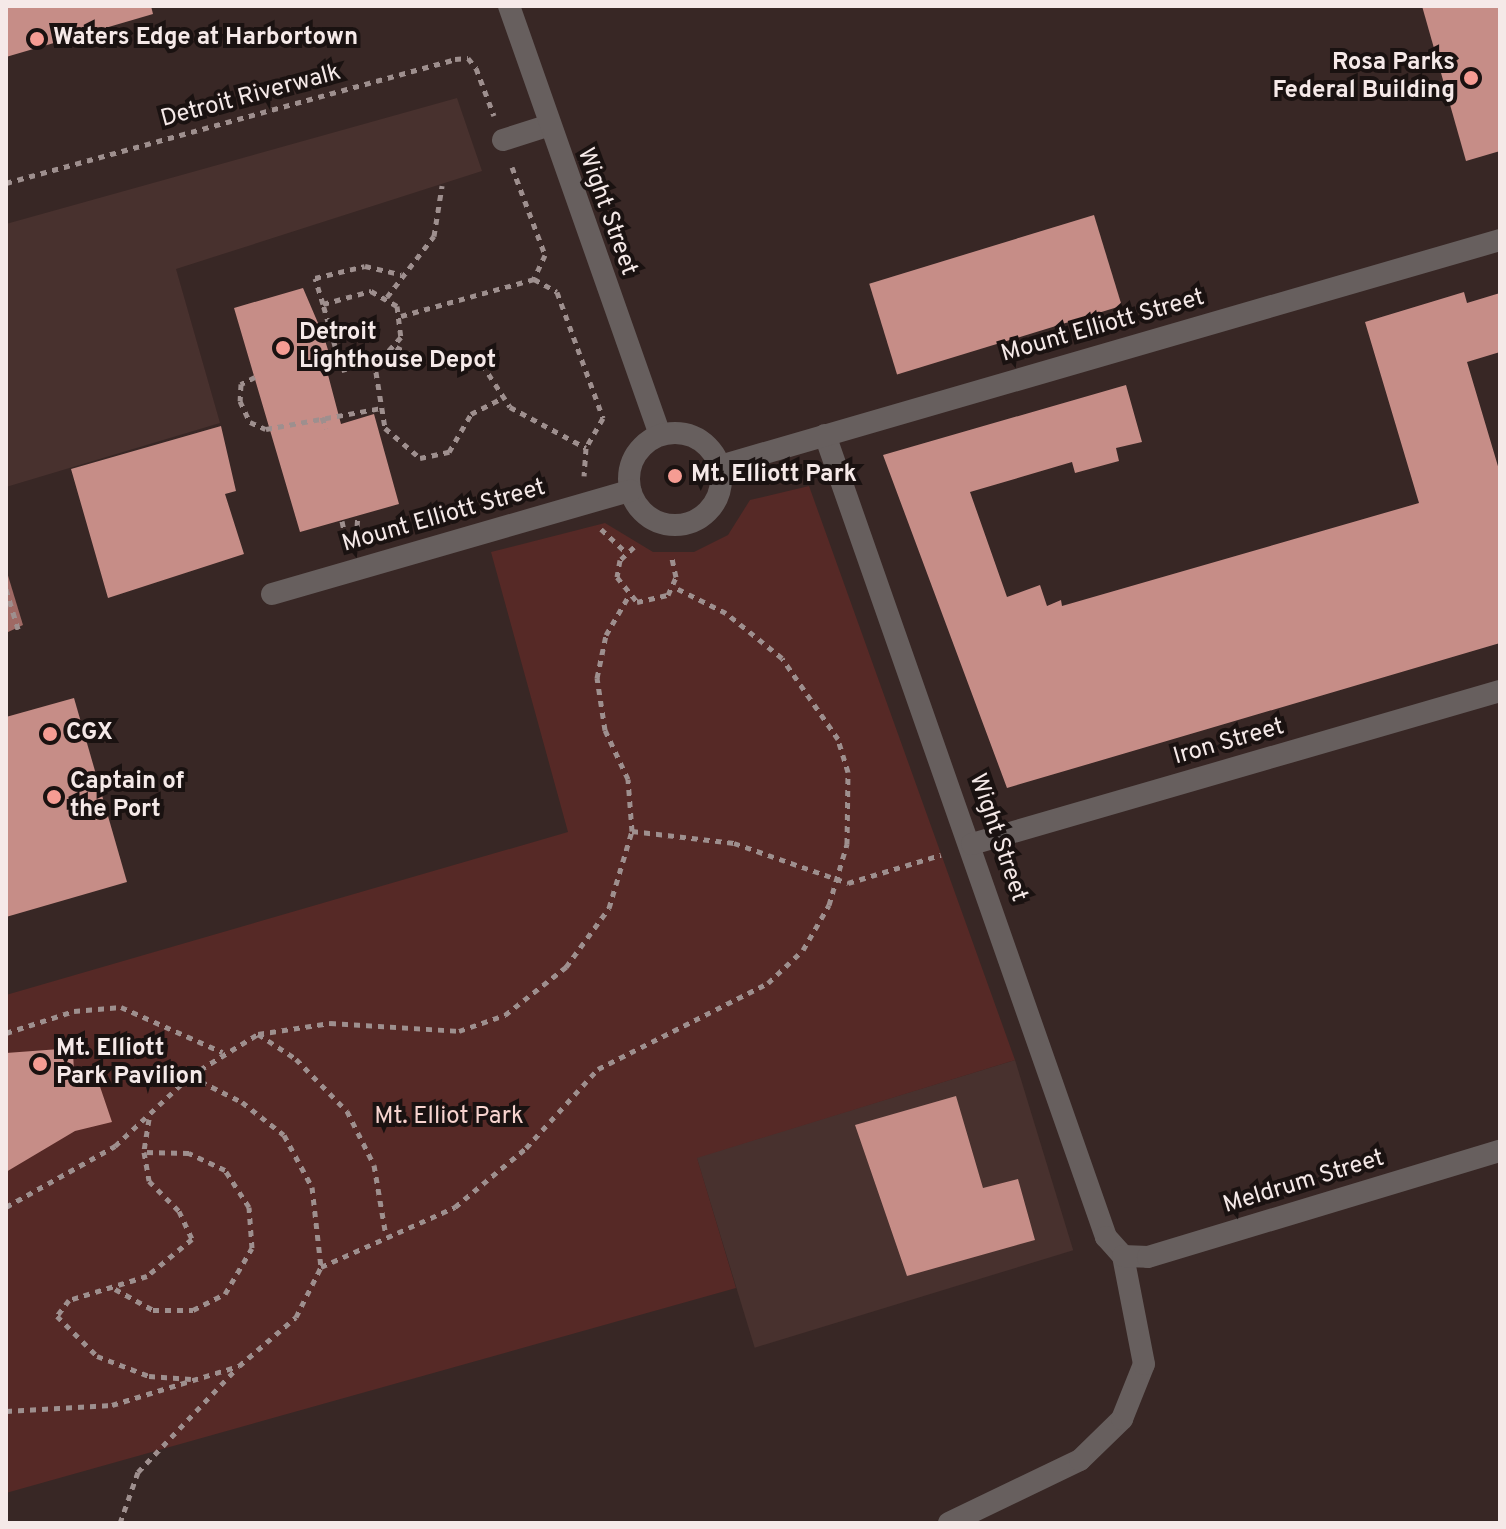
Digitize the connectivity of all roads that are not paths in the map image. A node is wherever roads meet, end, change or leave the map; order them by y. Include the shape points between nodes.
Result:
1 (509, 6) edge
2 (547, 126) junction
3 (503, 140) road end
4 (1500, 240) edge
5 (660, 434) junction
6 (825, 435) junction
7 (720, 466) junction
8 (630, 491) junction
9 (272, 594) dead end
10 (1500, 691) edge
11 (972, 844) junction
12 (1500, 1151) edge
13 (1123, 1256) junction
14 (949, 1523) edge

1 - 2 street, Wight Street
2 - 3 street
2 - 5 street, Wight Street
4 - 6 street, Mount Elliott Street
5 - 7 street via 698,437
5 - 8 street via 638,451
6 - 7 street, Mount Elliott Street
6 - 11 street, Wight Street
7 - 8 street via 712,508 688,524 646,515
8 - 9 street, Mount Elliott Street
10 - 11 street, Iron Street
11 - 13 street, Wight Street via 1106,1237
12 - 13 street, Meldrum Street via 1148,1257
13 - 14 street via 1144,1364 1122,1419 1080,1460

